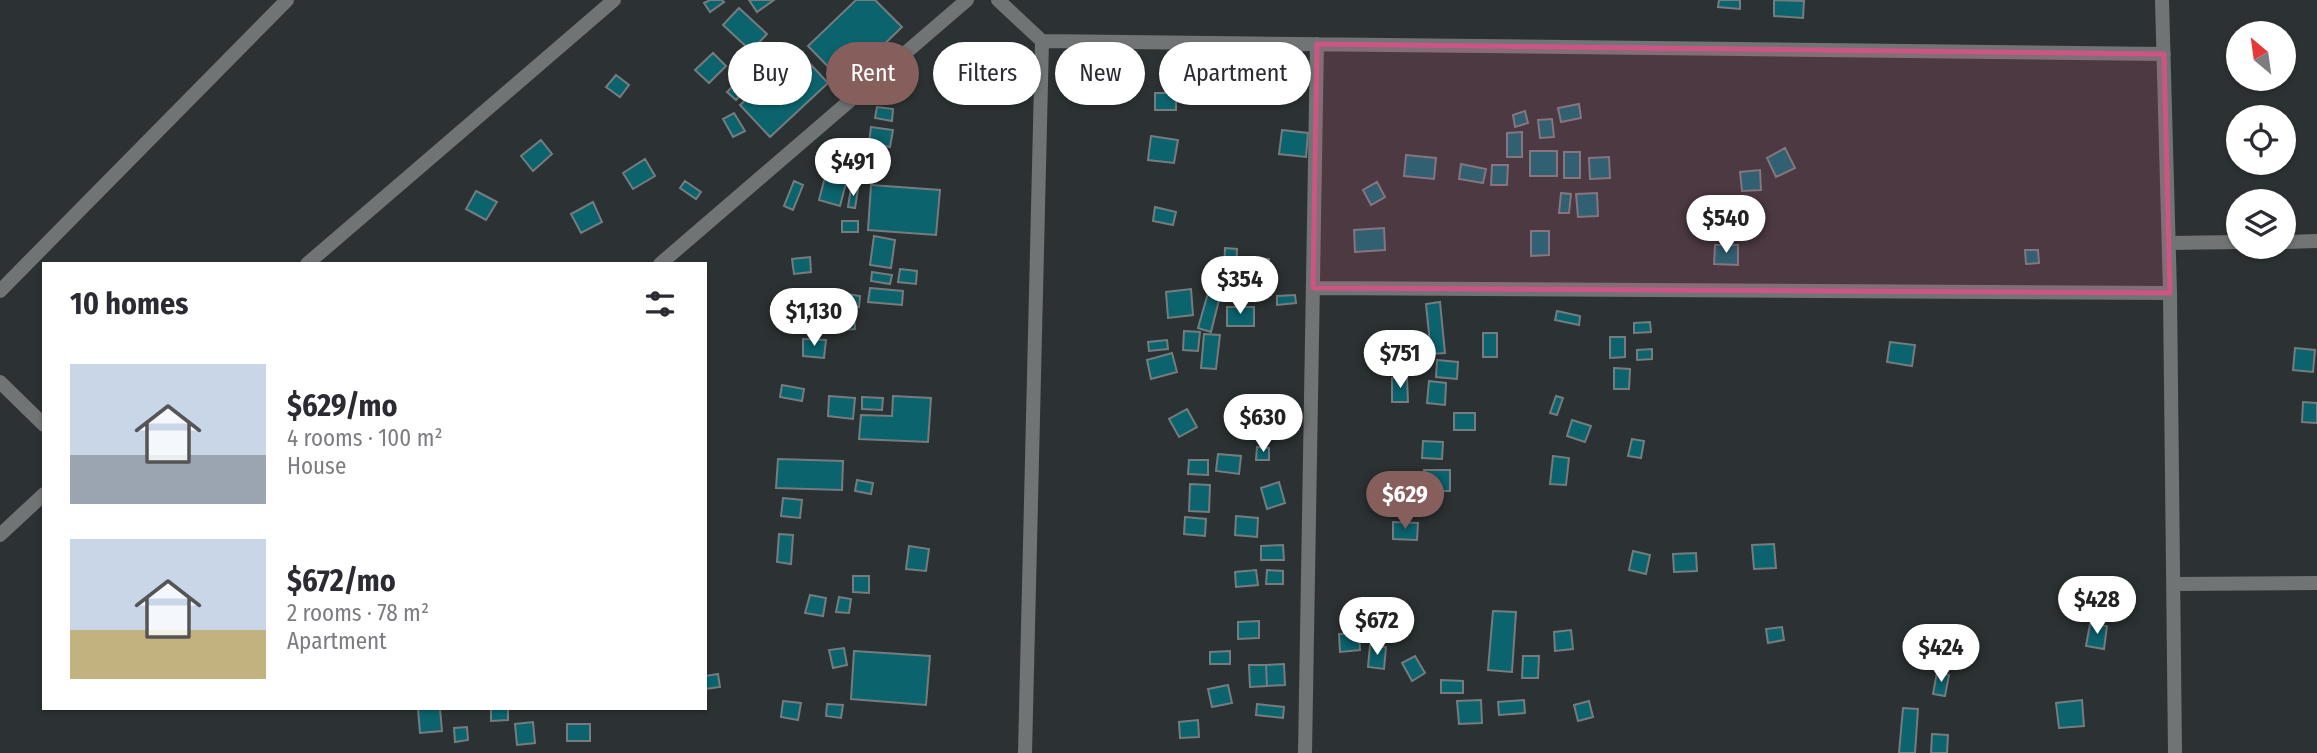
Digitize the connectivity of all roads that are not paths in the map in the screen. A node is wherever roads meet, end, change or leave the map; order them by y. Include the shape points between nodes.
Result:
1 (287, 0) edge
2 (614, 0) edge
3 (968, 0) edge
4 (999, 0) edge
5 (2162, 0) edge
6 (1042, 41) junction
7 (1317, 44) junction
8 (2164, 54) junction
9 (2317, 241) edge
10 (2226, 242) edge
11 (2296, 242) edge
12 (2169, 243) junction
13 (309, 262) edge
14 (662, 262) edge
15 (1312, 288) junction
16 (0, 291) edge
17 (2170, 293) junction
18 (0, 382) edge
19 (42, 423) edge
20 (42, 496) edge
21 (0, 536) edge
22 (2317, 583) edge
23 (2174, 584) junction
24 (1026, 753) edge
25 (1304, 753) edge
26 (2175, 753) edge

1 - 16 street
2 - 13 street
3 - 14 street
4 - 6 street
5 - 8 street
6 - 7 street
6 - 24 street
7 - 8 street
7 - 15 street
8 - 12 street
9 - 11 street
10 - 12 street
12 - 17 street
15 - 17 street
15 - 25 street
17 - 23 street
18 - 19 street
20 - 21 street
22 - 23 street
23 - 26 street

